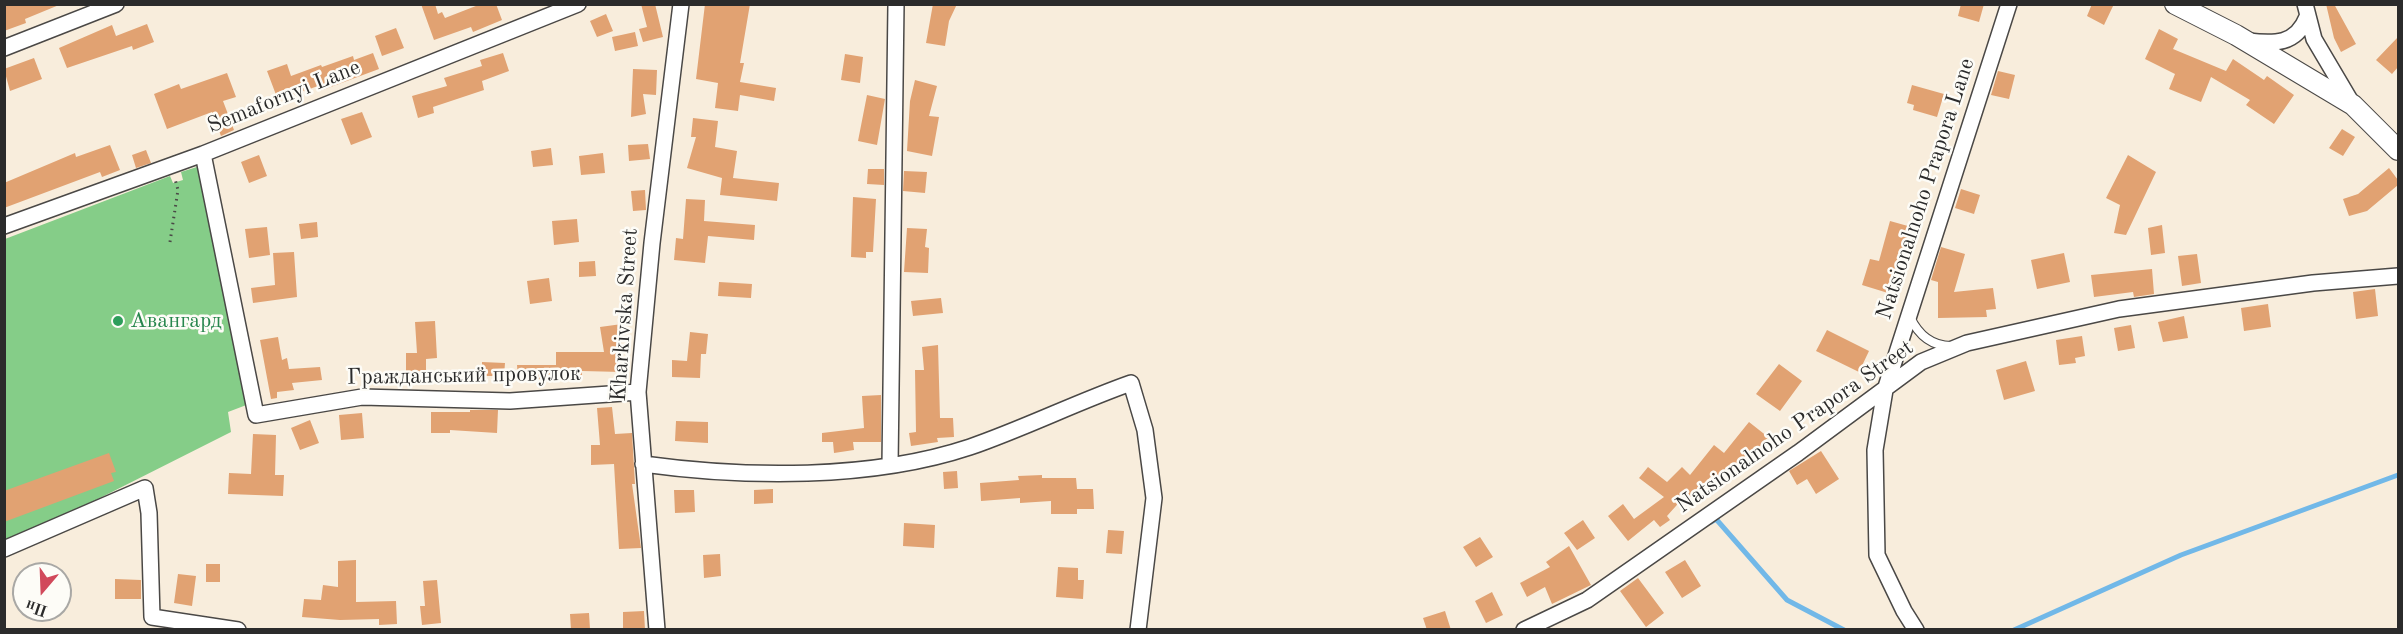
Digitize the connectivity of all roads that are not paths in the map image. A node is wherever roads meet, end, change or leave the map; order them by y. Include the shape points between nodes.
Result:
1 (116, 4) edge
2 (578, 4) edge
3 (681, 4) edge
4 (896, 4) edge
5 (2009, 4) edge
6 (2175, 4) edge
7 (2306, 11) edge
8 (2247, 41) junction
9 (4, 48) edge
10 (2354, 105) junction
11 (2398, 150) edge
12 (203, 154) junction
13 (4, 226) edge
14 (2398, 276) edge
15 (1909, 316) junction
16 (1967, 343) junction
17 (1885, 390) junction
18 (638, 392) junction
19 (644, 464) junction
20 (890, 465) junction
21 (4, 549) edge
22 (238, 630) edge
23 (657, 630) edge
24 (1138, 630) edge
25 (1524, 630) edge
26 (1916, 630) edge

1 - 9 street
2 - 12 street, Semafornyi Lane
3 - 18 street, Kharkivska Street
4 - 20 street
5 - 15 street, Natsionalnoho Prapora Lane
6 - 8 street
7 - 8 street via 2297,34 2289,40
7 - 10 street via 2314,39
8 - 10 street
10 - 11 street
12 - 13 street, Semafornyi Lane
12 - 18 street, Гражданський провулок via 256,416 362,397 510,401
14 - 16 street, Natsionalnoho Prapora Street via 2313,283 2119,309
15 - 16 lane via 1920,333 1937,345
15 - 17 street, Natsionalnoho Prapora Lane
16 - 17 street, Natsionalnoho Prapora Street via 1921,362
17 - 25 street, Natsionalnoho Prapora Street via 1587,600
17 - 26 street, Natsionalnoho Prapora Lane via 1875,450 1877,555
18 - 19 street, Kharkivska Street
19 - 20 street via 754,473 842,471
19 - 23 street, Kharkivska Street
20 - 24 street via 969,447 1131,383 1145,430 1154,498
21 - 22 street via 145,488 152,617

